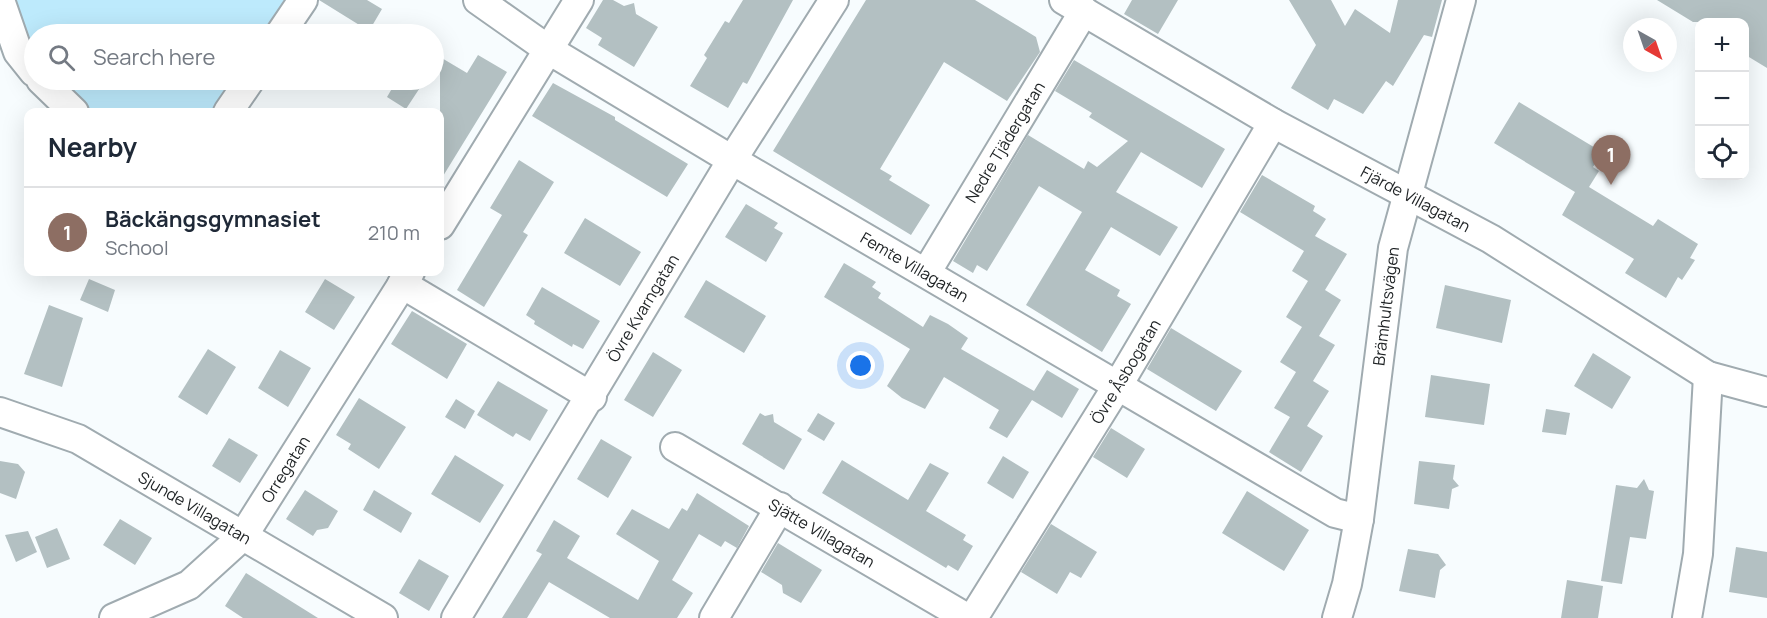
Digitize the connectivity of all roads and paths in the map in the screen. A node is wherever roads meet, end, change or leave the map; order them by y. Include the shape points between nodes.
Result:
1 (0, 0) edge
2 (303, 0) edge
3 (478, 0) edge
4 (579, 0) edge
5 (834, 0) edge
6 (1461, 0) edge
7 (1074, 6) edge
8 (287, 24) edge
9 (549, 50) junction
10 (24, 60) edge
11 (51, 90) edge
12 (243, 90) edge
13 (70, 108) edge
14 (231, 108) edge
15 (1273, 123) junction
16 (732, 160) junction
17 (1408, 195) junction
18 (444, 219) edge
19 (926, 273) junction
20 (406, 278) edge
21 (1708, 376) junction
22 (1118, 385) junction
23 (1767, 392) edge
24 (592, 396) junction
25 (0, 412) edge
26 (675, 447) dead end
27 (780, 507) junction
28 (1359, 519) junction
29 (243, 536) junction
30 (114, 618) edge
31 (383, 618) edge
32 (456, 618) edge
33 (714, 618) edge
34 (967, 618) edge
35 (973, 618) edge
36 (1337, 618) edge
37 (1687, 618) edge

1 - 10 street
2 - 8 street
3 - 9 street, Femte Villagatan
4 - 9 street
5 - 16 street, Övre Kvarngatan
6 - 17 street, Brämhultsvägen
7 - 15 street, Fjärde Villagatan
7 - 19 street, Nedre Tjädergatan
9 - 16 street, Femte Villagatan
9 - 18 street
11 - 13 street
12 - 14 street
15 - 17 street, Fjärde Villagatan
15 - 22 street, Övre Åsbogatan
16 - 19 street, Femte Villagatan
16 - 24 street, Övre Kvarngatan
17 - 21 street, Fjärde Villagatan via 1491,239
17 - 28 street, Brämhultsvägen via 1393,248
19 - 22 street, Femte Villagatan
20 - 24 street
20 - 29 street, Orregatan
21 - 23 street, Fjärde Villagatan
21 - 37 street via 1698,554
22 - 28 street, Femte Villagatan via 1335,513
22 - 35 street, Övre Åsbogatan
24 - 32 street, Övre Kvarngatan
25 - 29 street, Sjunde Villagatan via 78,439
26 - 27 street, Sjätte Villagatan
27 - 33 street
27 - 34 street, Sjätte Villagatan
28 - 36 street, Brämhultsvägen
29 - 30 street, Orregatan via 189,585
29 - 31 street, Sjunde Villagatan

